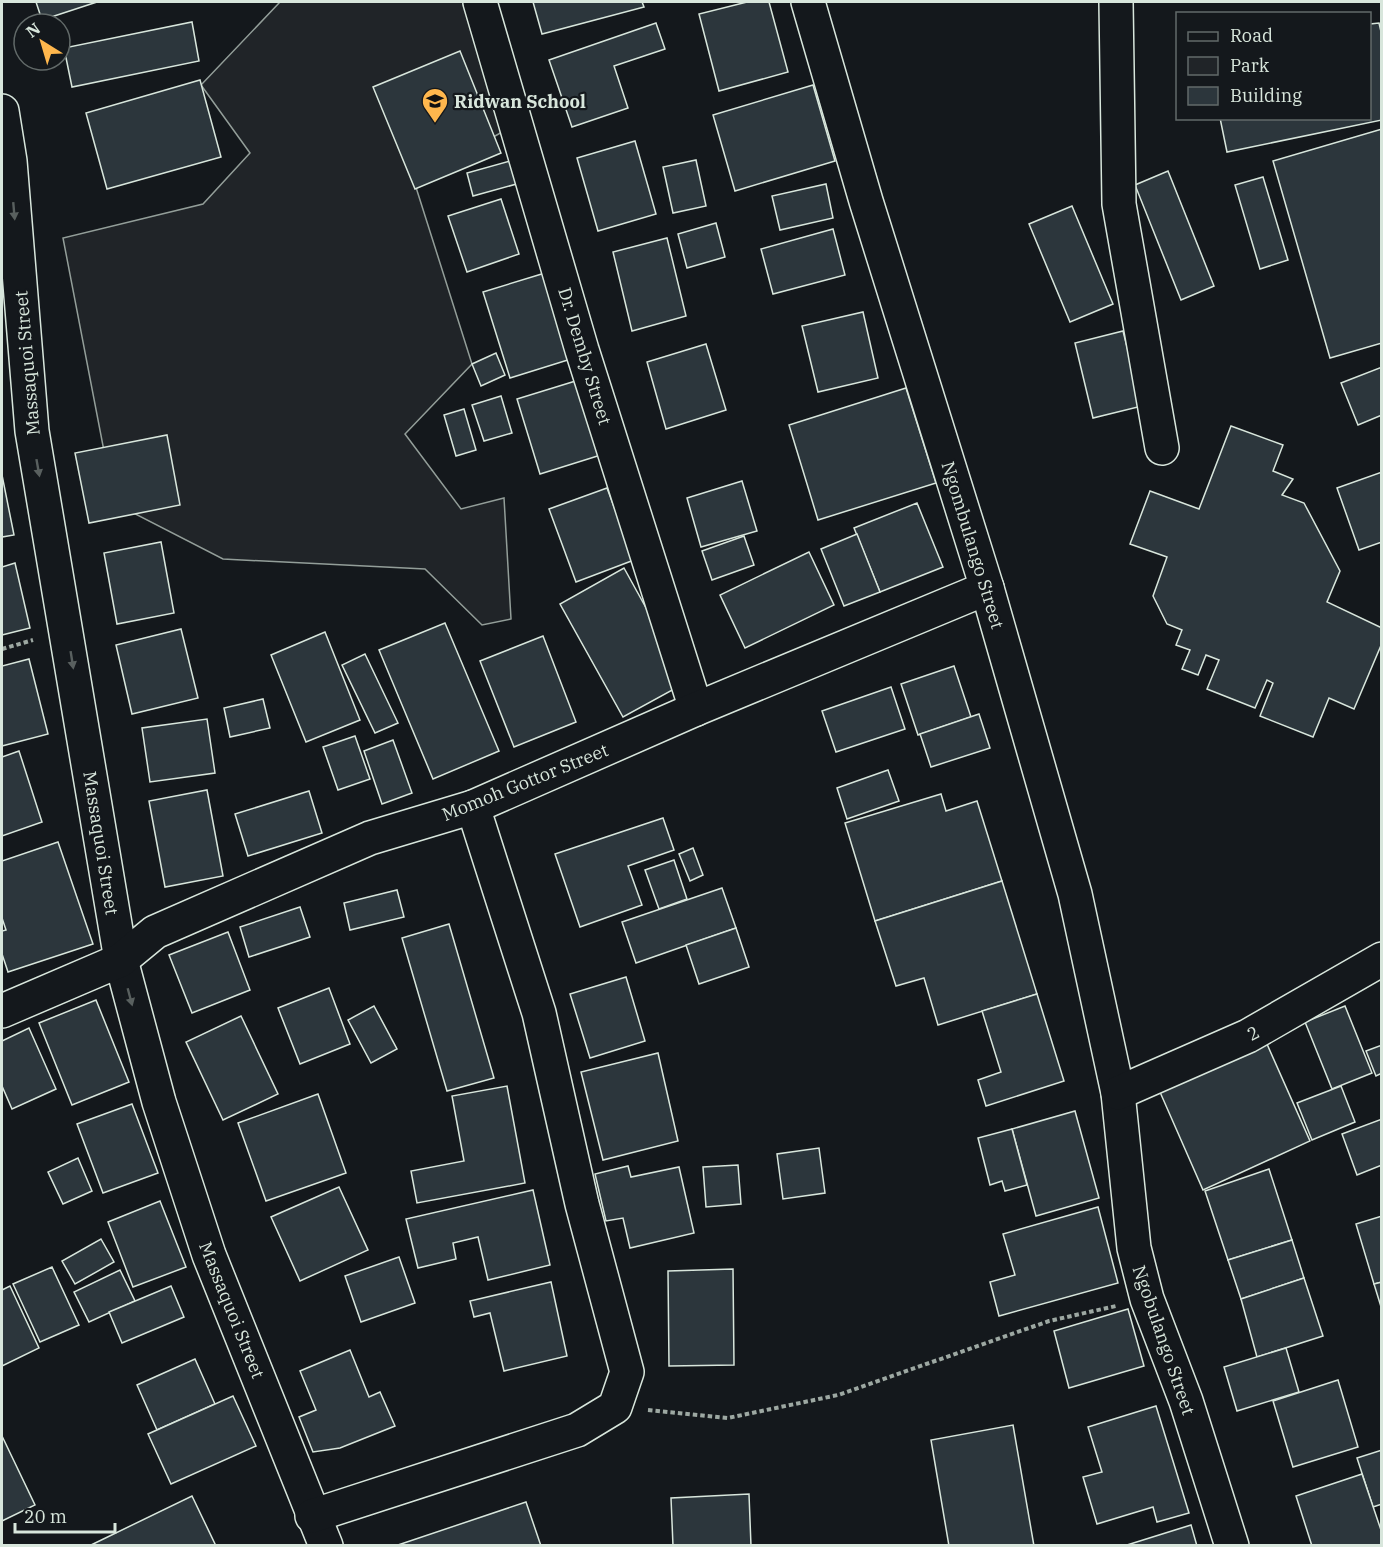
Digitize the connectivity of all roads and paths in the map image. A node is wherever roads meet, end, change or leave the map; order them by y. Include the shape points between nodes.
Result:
1 (480, 2) edge
2 (808, 2) edge
3 (1116, 2) edge
4 (2, 111) edge
5 (6, 162) edge
6 (1162, 448) dead end
7 (987, 588) junction
8 (696, 709) junction
9 (473, 807) junction
10 (1382, 959) edge
11 (121, 960) junction
12 (2, 1011) edge
13 (1118, 1093) junction
14 (1147, 1299) junction
15 (615, 1407) junction
16 (312, 1516) junction
17 (326, 1545) edge
18 (1232, 1545) edge

1 - 8 street, Dr. Demby Street via 582,350
2 - 7 street, Ngombulango Street
3 - 6 street via 1119,204
4 - 5 street, Massaquoi Street
5 -> 11 street, Massaquoi Street via 32,431
7 - 8 street, Momoh Gottor Street
7 - 13 street, Ngombulango Street via 1075,894
8 - 9 street, Momoh Gottor Street
9 - 11 street, Momoh Gottor Street via 369,838 155,932
9 - 15 street via 539,1013 582,1204 627,1372
10 - 13 street, 2 via 1248,1036
11 - 12 street, Momoh Gottor Street
11 -> 16 street, Massaquoi Street via 159,1102 208,1255
13 - 14 street, Ngobulango Street via 1134,1248
14 - 15 path via 1048,1321 838,1395 728,1418
14 - 18 street, Ngobulango Street via 1186,1401
15 - 16 street via 577,1430
16 - 17 street, Massaquoi Street

